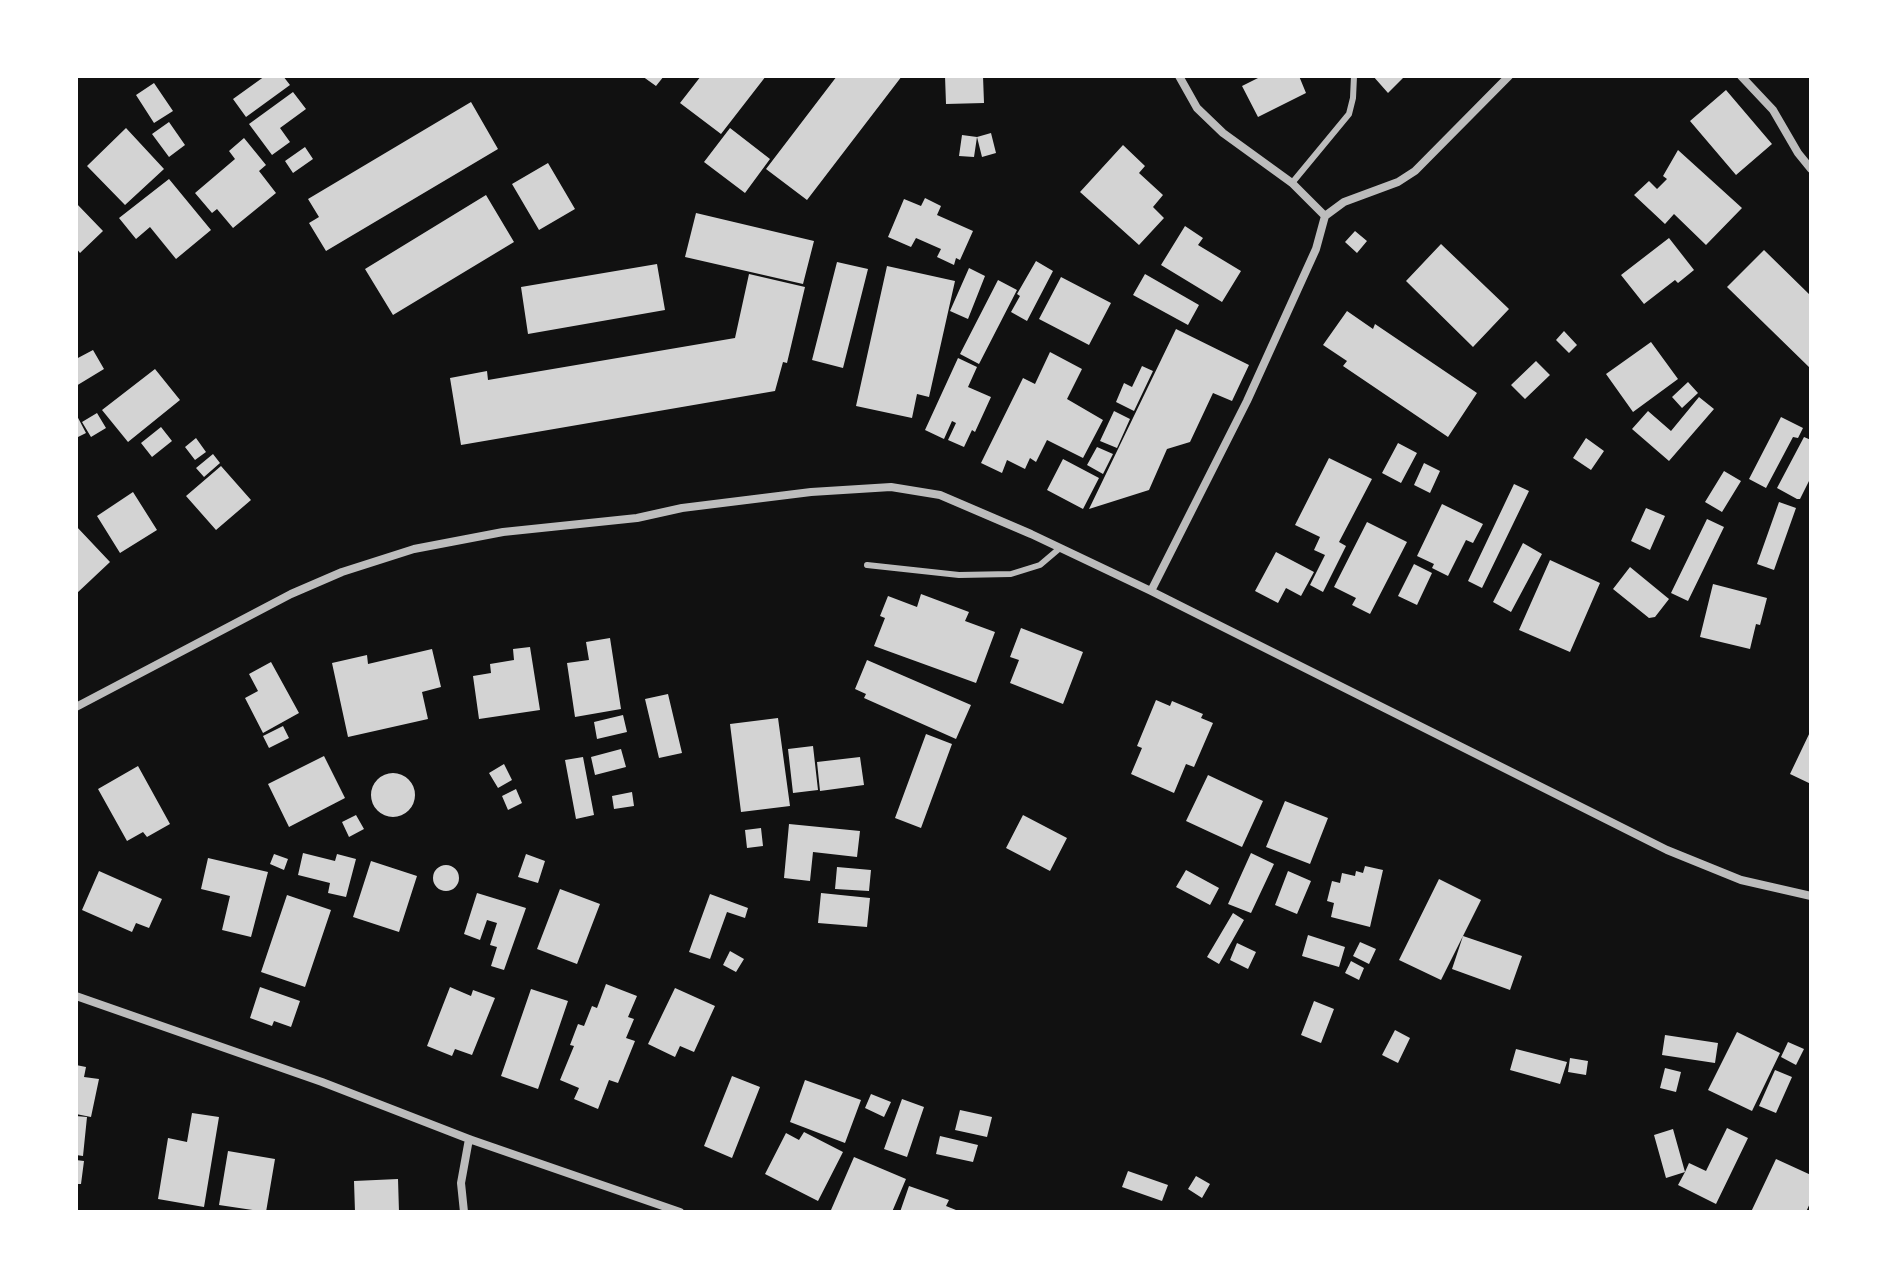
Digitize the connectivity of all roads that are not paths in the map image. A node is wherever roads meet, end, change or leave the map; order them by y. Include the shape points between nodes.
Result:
1 (1179, 76) edge
2 (1354, 76) edge
3 (1509, 76) edge
4 (1741, 76) edge
5 (1811, 169) edge
6 (1292, 183) junction
7 (1325, 216) junction
8 (1060, 548) junction
9 (867, 565) dead end
10 (1151, 591) junction
11 (76, 707) edge
12 (1811, 896) edge
13 (76, 996) edge
14 (469, 1139) junction
15 (464, 1212) edge
16 (680, 1212) edge

1 - 6 street via 1197,108
2 - 6 lane via 1349,114
3 - 7 street via 1415,171 1344,202
4 - 5 street via 1773,110
6 - 7 street
7 - 10 street via 1316,249 1247,401
8 - 9 lane via 1040,565 1011,574 959,575
8 - 10 street
8 - 11 street via 940,495 891,487 811,492 503,532 414,549 342,572
10 - 12 street via 1667,850 1741,880
13 - 14 street
14 - 15 street via 461,1183
14 - 16 street

